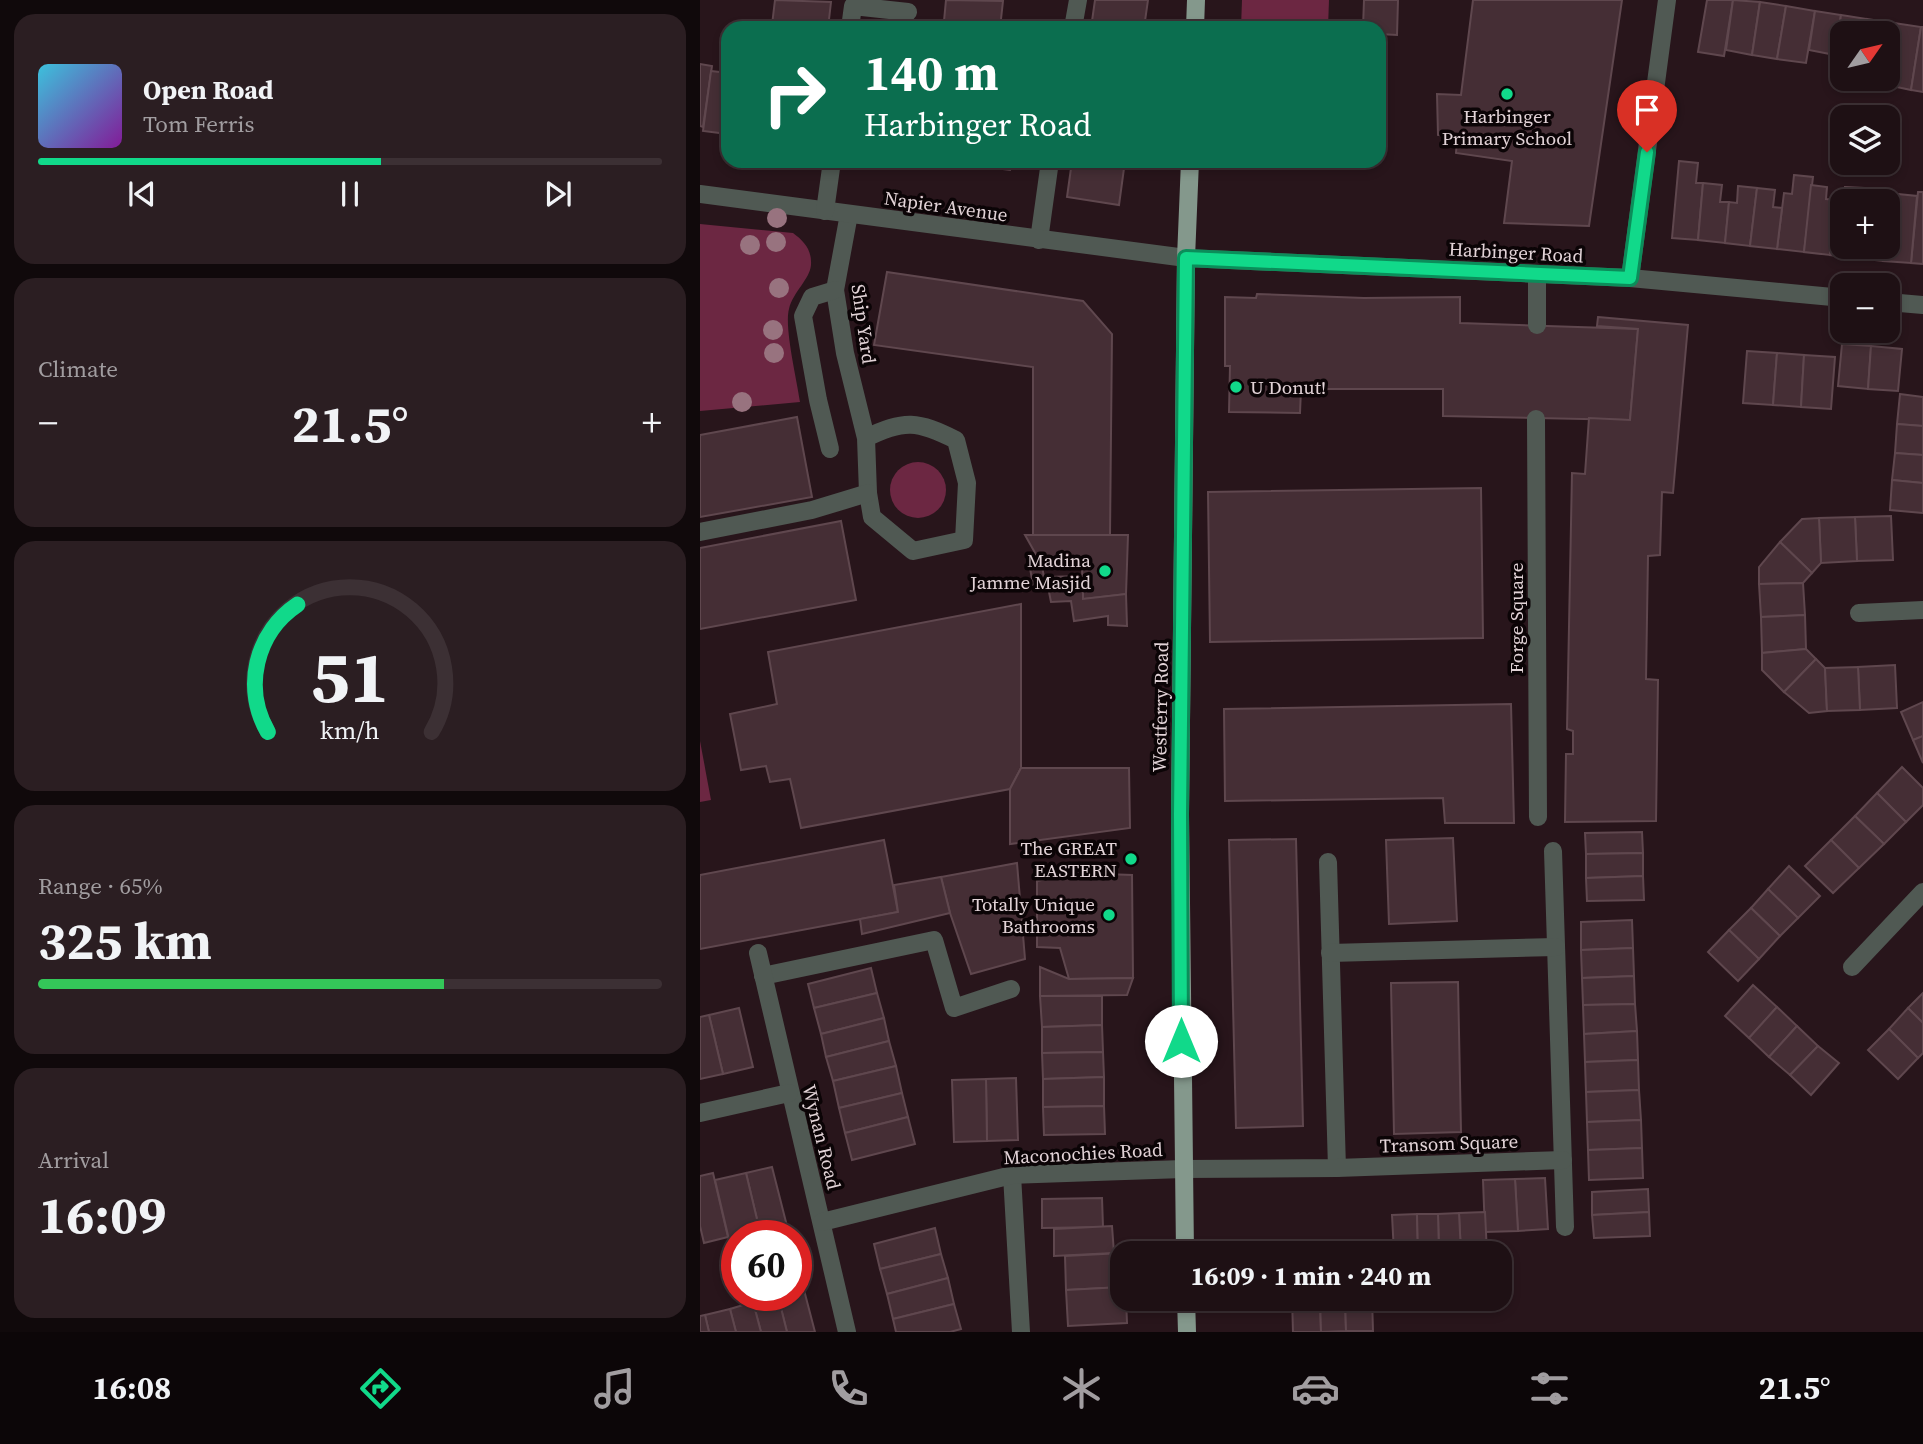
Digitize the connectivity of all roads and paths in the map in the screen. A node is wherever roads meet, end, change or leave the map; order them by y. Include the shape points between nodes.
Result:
1 (1078, 0) edge
2 (1196, 0) edge
3 (1667, 0) edge
4 (908, 12) dead end
5 (851, 21) edge
6 (1074, 21) edge
7 (1195, 21) edge
8 (831, 168) edge
9 (1049, 168) edge
10 (1190, 168) edge
11 (700, 194) edge
12 (825, 211) junction
13 (849, 214) junction
14 (1039, 240) junction
15 (1186, 258) junction
16 (1537, 274) junction
17 (1630, 278) junction
18 (835, 289) junction
19 (1830, 297) edge
20 (1900, 303) edge
21 (1923, 305) edge
22 (1537, 326) dead end
23 (1536, 419) dead end
24 (866, 438) junction
25 (830, 449) dead end
26 (868, 493) junction
27 (700, 532) edge
28 (1923, 610) edge
29 (1859, 613) dead end
30 (1538, 817) dead end
31 (1553, 851) dead end
32 (1328, 862) dead end
33 (1923, 892) edge
34 (1556, 947) junction
35 (758, 953) dead end
36 (1330, 953) junction
37 (1852, 967) dead end
38 (763, 976) junction
39 (1011, 989) dead end
40 (789, 1093) junction
41 (700, 1113) edge
42 (1563, 1160) junction
43 (1337, 1168) junction
44 (1183, 1169) junction
45 (1012, 1175) junction
46 (822, 1222) junction
47 (1565, 1227) dead end
48 (1185, 1241) edge
49 (1186, 1311) edge
50 (847, 1332) edge
51 (1021, 1332) edge
52 (1187, 1332) edge

1 - 6 street
2 - 7 main road
3 - 17 street
4 - 5 street via 853,6
8 - 12 street
9 - 14 street
10 - 15 main road, Westferry Road
11 - 12 street, Napier Avenue
12 - 13 street, Napier Avenue
13 - 14 street, Napier Avenue
13 - 18 street, Ship Yard
14 - 15 street, Napier Avenue
15 - 16 street, Harbinger Road
15 - 44 main road, Westferry Road via 1180,814
16 - 17 street, Harbinger Road
16 - 22 street
17 - 19 street, Harbinger Road
18 - 24 street, Ship Yard
18 - 25 street via 812,297 803,316
20 - 21 street
23 - 30 street, Forge Square
24 - 26 street, Ship Yard
24 - 26 street, Ship Yard via 900,423 932,428 956,440 967,483 964,540 913,551 872,517
26 - 27 street via 812,510
28 - 29 street
31 - 34 street
32 - 36 street
33 - 37 street
34 - 36 street
34 - 42 street
35 - 38 street, Wynan Road
36 - 43 street
38 - 39 street via 934,940 954,1008
38 - 40 street, Wynan Road
40 - 41 street
40 - 46 street, Wynan Road
42 - 43 street, Transom Square
42 - 47 street
43 - 44 street, Transom Square
44 - 45 street, Maconochies Road
44 - 48 main road, Westferry Road
45 - 46 street, Maconochies Road
45 - 51 street
46 - 50 street, Wynan Road
49 - 52 main road

